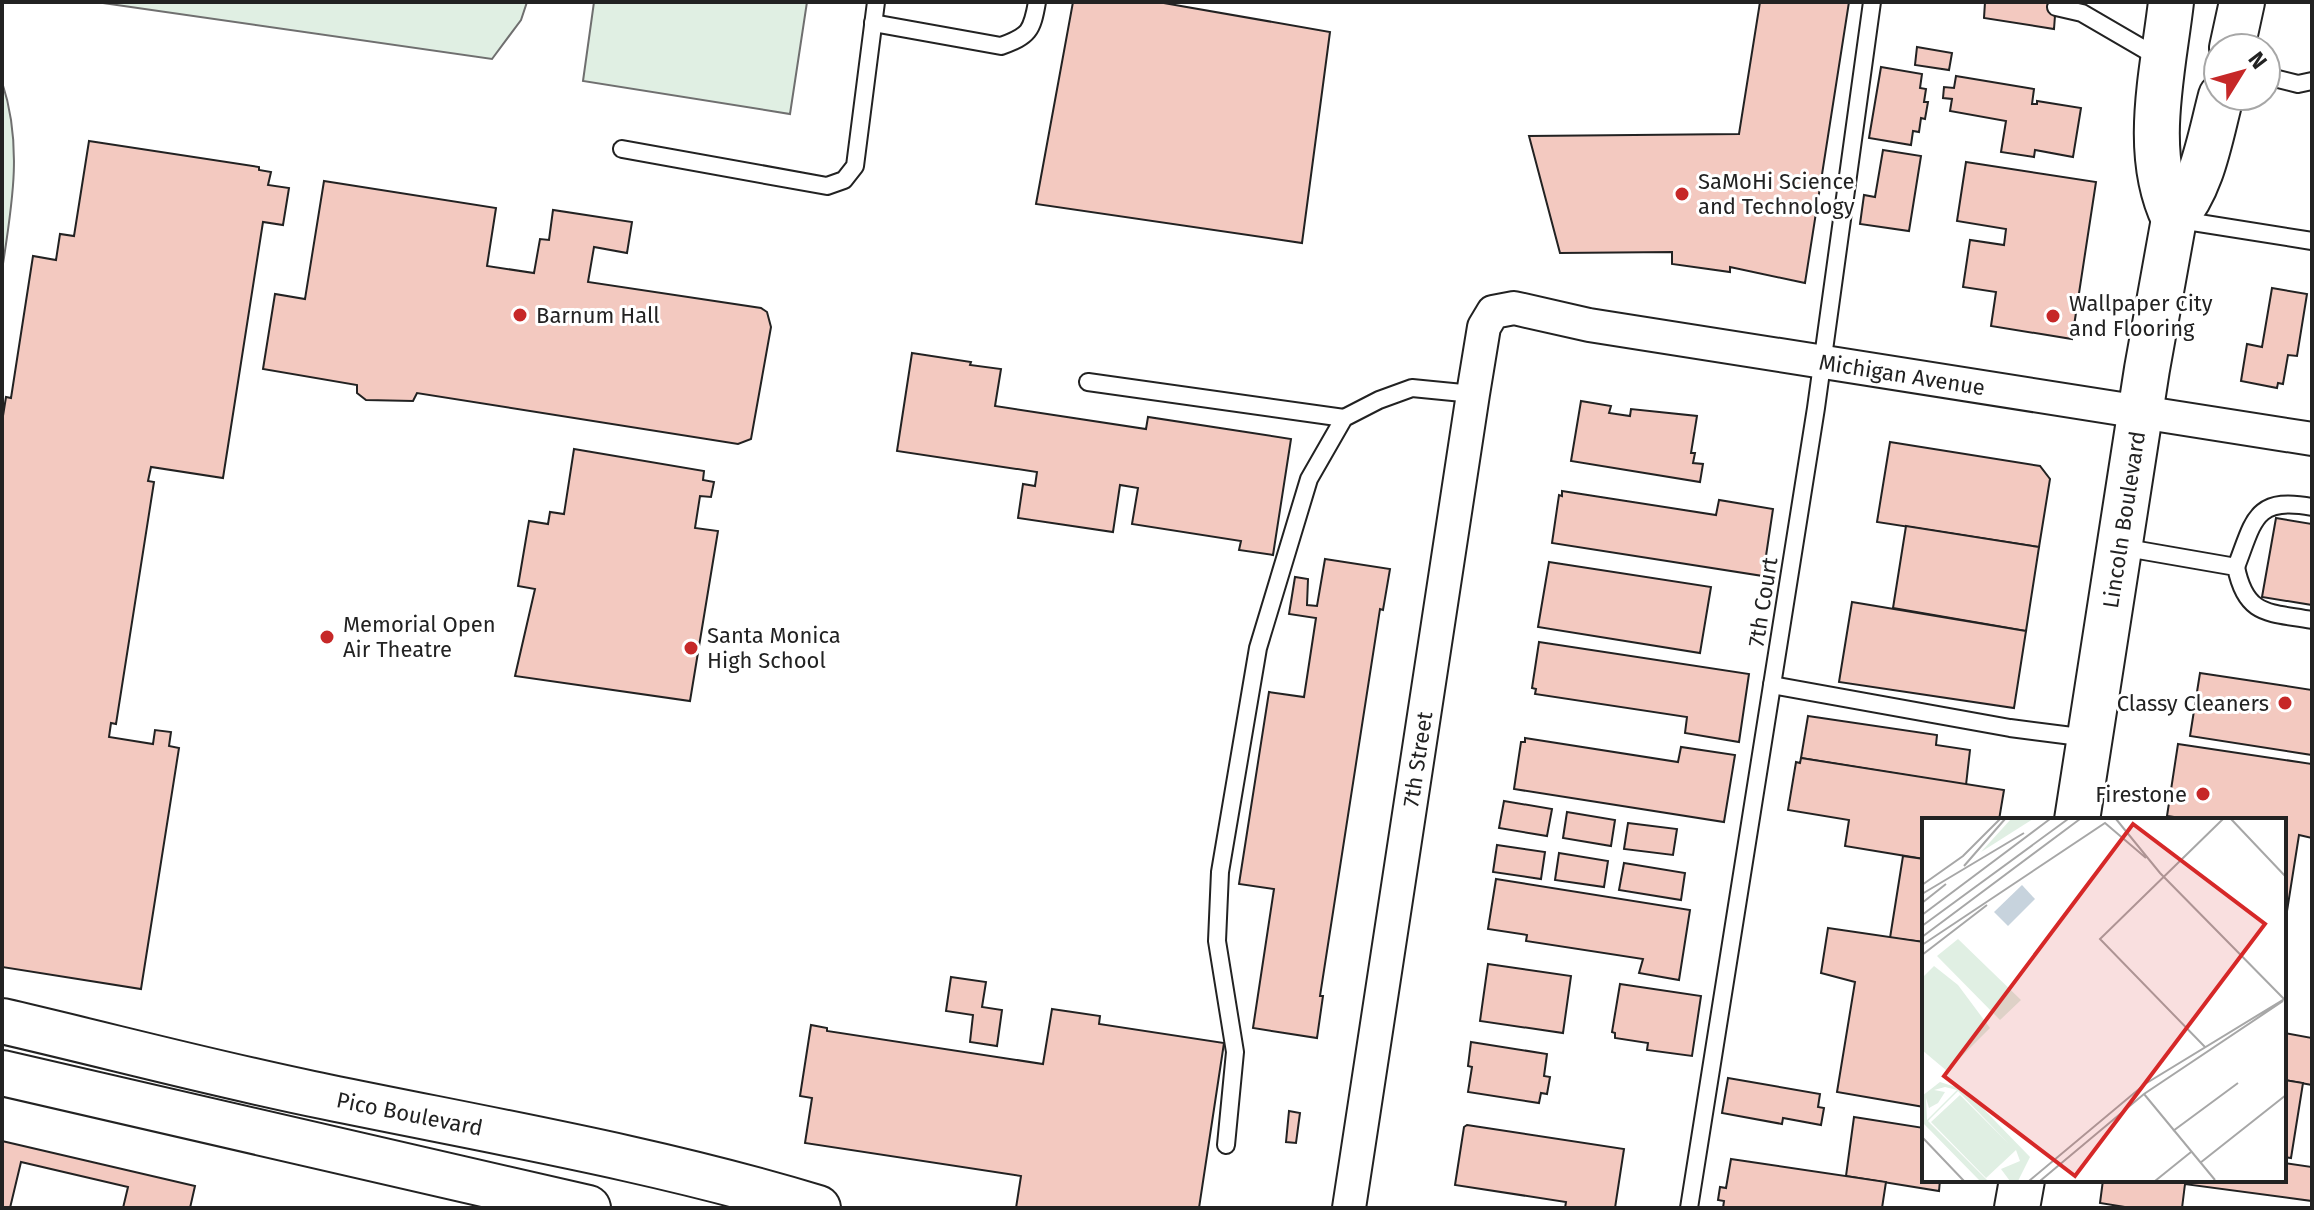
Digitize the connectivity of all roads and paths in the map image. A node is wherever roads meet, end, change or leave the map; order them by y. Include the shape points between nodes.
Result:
1 (876, 2) edge
2 (1037, 2) edge
3 (1872, 2) edge
4 (2171, 2) edge
5 (2242, 2) edge
6 (2056, 7) dead end
7 (2083, 7) edge
8 (873, 23) junction
9 (2235, 32) edge
10 (2164, 60) junction
11 (2282, 80) edge
12 (2312, 81) edge
13 (2217, 112) edge
14 (622, 149) dead end
15 (2174, 219) junction
16 (2312, 241) edge
17 (1493, 312) joint
18 (1820, 362) junction
19 (1088, 382) dead end
20 (1473, 394) junction
21 (2141, 411) junction
22 (1344, 418) junction
23 (2312, 439) edge
24 (2312, 507) edge
25 (2120, 547) junction
26 (2236, 567) junction
27 (2312, 620) edge
28 (1772, 685) junction
29 (2090, 738) junction
30 (2077, 818) edge
31 (2, 1021) edge
32 (2, 1073) edge
33 (1226, 1145) dead end
34 (2022, 1182) edge
35 (763, 1198) edge
36 (588, 1208) edge
37 (818, 1208) edge
38 (1349, 1208) edge
39 (1689, 1208) edge
40 (2017, 1208) edge

1 - 8 lane
2 - 8 lane via 1033,28 1020,40 1001,46
3 - 18 lane, 7th Court
4 - 10 main road, Lincoln Boulevard
5 - 9 main road
6 - 7 lane
7 - 10 lane
8 - 14 lane via 855,166 844,180 827,186
10 - 15 main road, Lincoln Boulevard via 2157,147 2164,198
11 - 12 lane
13 - 15 main road, Lincoln Boulevard via 2188,204
15 - 16 lane
15 - 21 main road, Lincoln Boulevard
17 - 18 street, Michigan Avenue via 1514,308
17 - 20 street, 7th Street via 1484,327
18 - 21 street, Michigan Avenue
18 - 28 lane, 7th Court
19 - 22 lane
20 - 22 lane via 1412,388
20 - 38 street, 7th Street
21 - 23 street, Michigan Avenue
21 - 25 main road, Lincoln Boulevard
22 - 33 lane via 1309,479 1258,648 1220,872 1217,941 1235,1052
24 - 26 lane via 2291,503 2265,510 2253,524
25 - 26 lane
25 - 29 main road, Lincoln Boulevard
26 - 27 lane via 2240,588 2251,604
28 - 29 lane
28 - 39 lane, 7th Court
29 - 30 main road, Lincoln Boulevard
31 - 35 main road, Pico Boulevard via 324,1096 553,1141
32 - 36 main road
34 - 40 main road
35 - 37 main road, Pico Boulevard

